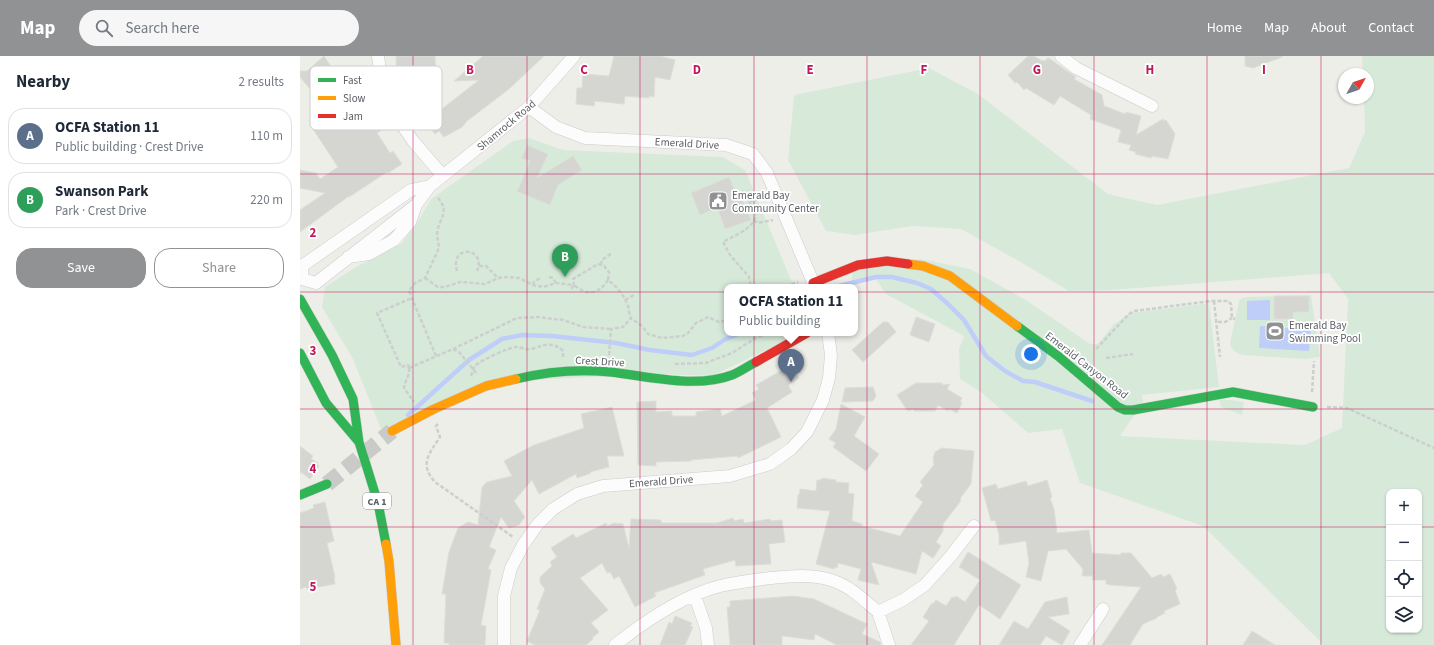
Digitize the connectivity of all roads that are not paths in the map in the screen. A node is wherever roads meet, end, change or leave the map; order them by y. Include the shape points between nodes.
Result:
1 (378, 56) edge
2 (574, 56) edge
3 (1061, 56) edge
4 (379, 66) edge
5 (1152, 106) dead end
6 (529, 107) junction
7 (406, 130) edge
8 (443, 176) junction
9 (430, 186) junction
10 (337, 241) junction
11 (348, 257) junction
12 (301, 280) edge
13 (814, 284) edge
14 (816, 284) edge
15 (300, 299) edge
16 (801, 336) edge
17 (828, 336) edge
18 (300, 353) edge
19 (324, 380) dead end
20 (322, 395) junction
21 (1310, 406) road end
22 (392, 431) tunnel mouth
23 (359, 442) junction
24 (327, 484) tunnel mouth
25 (300, 495) edge
26 (974, 526) dead end
27 (694, 596) junction
28 (1103, 609) dead end
29 (878, 612) junction
30 (396, 645) edge
31 (504, 645) edge
32 (615, 645) edge
33 (708, 645) edge
34 (889, 645) edge
35 (1080, 645) edge

1 - 4 street
2 - 6 street, Shamrock Road
3 - 5 street via 1076,68
6 - 8 street, Shamrock Road
6 - 13 street, Emerald Drive via 556,127 585,138 726,145 753,154 767,173
7 - 8 street
8 - 9 street, Shamrock Road
9 - 10 street, Shamrock Road via 410,190
9 - 11 street, Shamrock Road via 416,205 410,222 394,240 369,254
10 - 11 street
10 - 12 street, Shamrock Road via 302,266
11 - 12 street, Shamrock Road via 316,283
14 - 21 main road, Emerald Canyon Road via 858,265 887,261 923,266 950,276 1058,356 1125,410 1233,392
15 - 23 main road, CA 1 via 332,355 353,399
16 - 22 main road, Crest Drive via 732,374 712,380 679,381 609,372 532,375 486,386
17 - 31 street, Emerald Drive via 831,355 829,378 823,400 807,432 792,449 770,464 730,476 603,486 577,494 553,509 536,525 511,568 504,596
18 - 20 main road, CA 1
19 - 20 main road
20 - 23 main road, CA 1
23 - 30 main road, CA 1 via 378,502 389,561
24 - 25 main road
26 - 29 street via 925,585 903,600
27 - 29 street via 741,582 812,576 832,580 856,592
27 - 32 street via 661,612
27 - 33 street via 706,628
28 - 35 street
29 - 34 street

